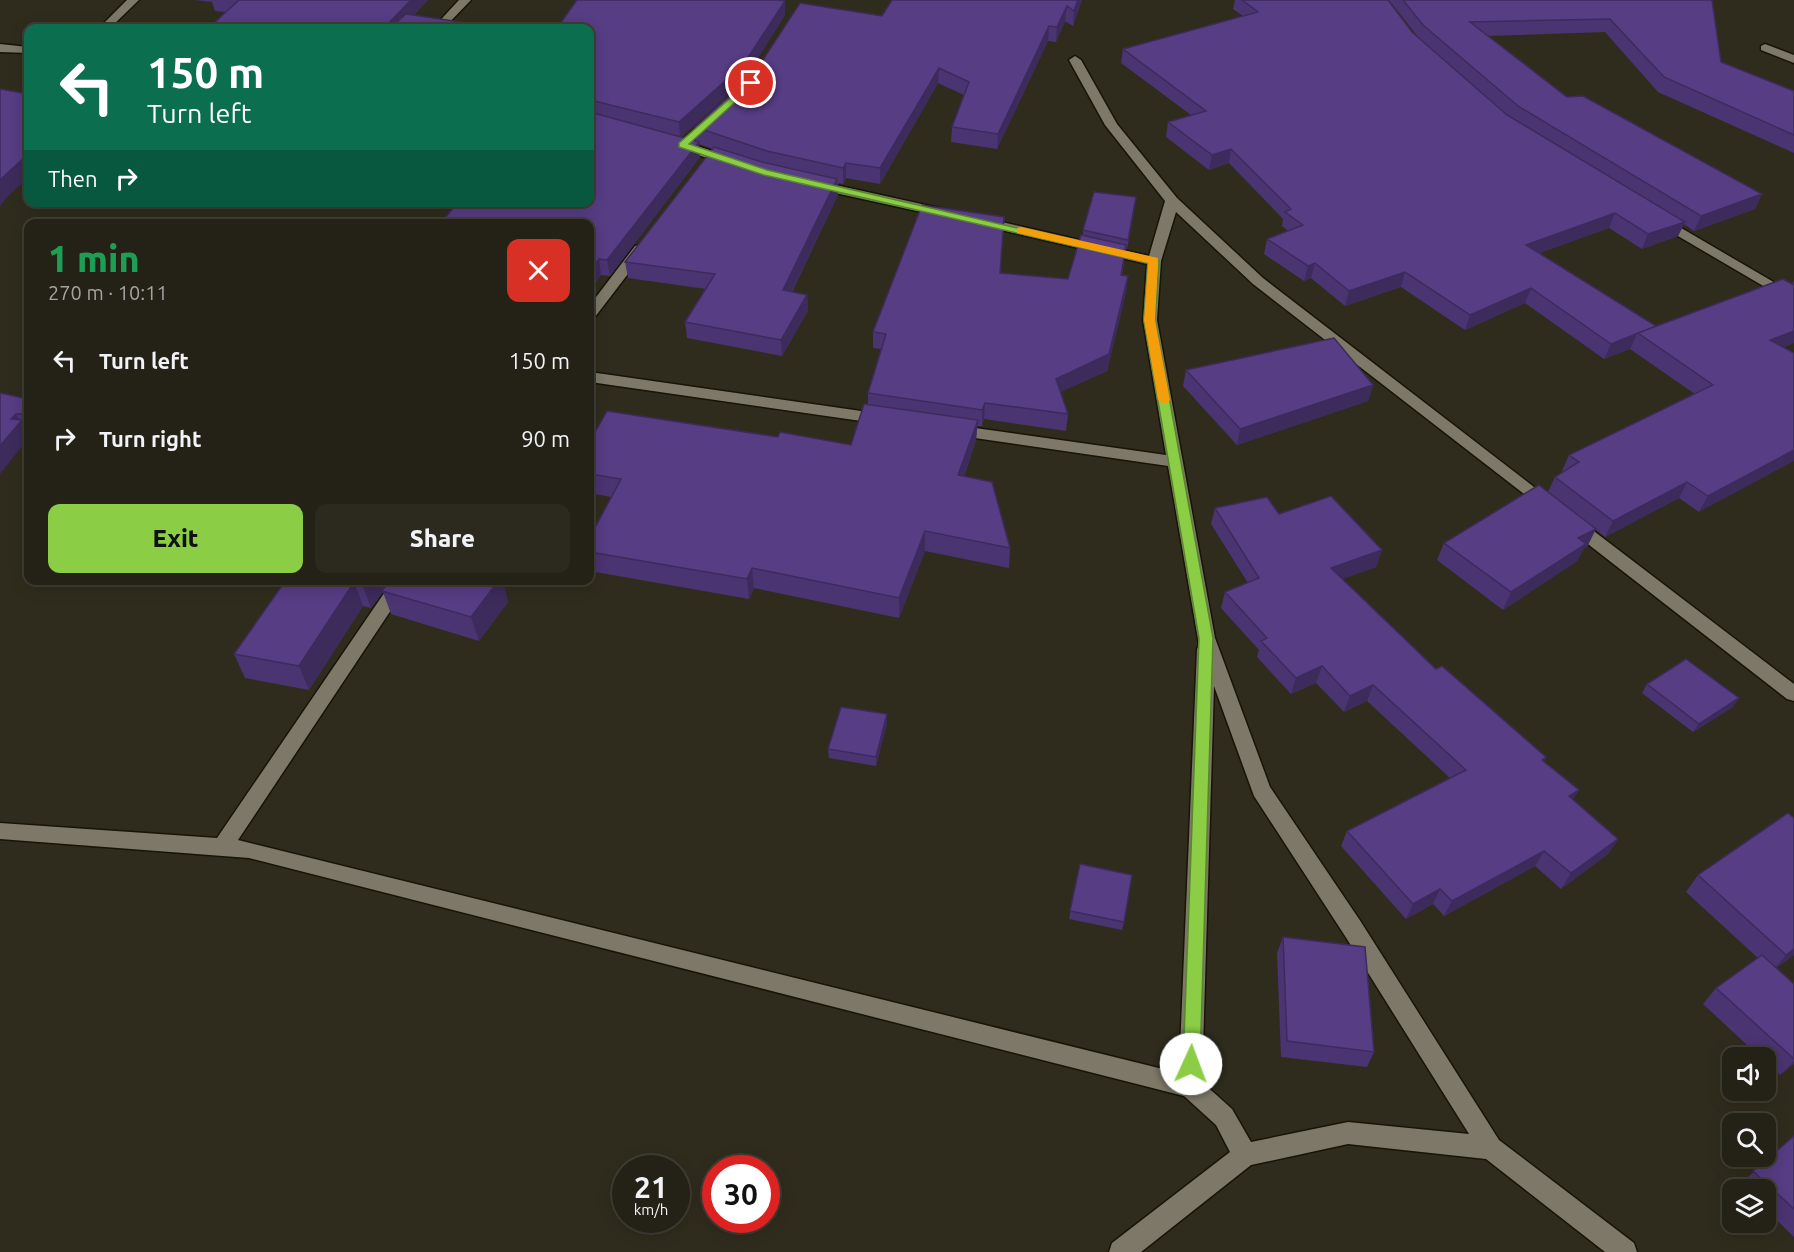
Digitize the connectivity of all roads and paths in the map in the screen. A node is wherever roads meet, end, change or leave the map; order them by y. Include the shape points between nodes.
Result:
1 (133, 0) edge
2 (465, 0) edge
3 (108, 24) edge
4 (442, 24) edge
5 (0, 48) edge
6 (1765, 48) dead end
7 (24, 50) edge
8 (1794, 59) edge
9 (1075, 60) dead end
10 (662, 139) edge
11 (743, 165) edge
12 (798, 180) edge
13 (1172, 201) junction
14 (1647, 211) edge
15 (647, 239) edge
16 (1154, 261) junction
17 (1794, 300) edge
18 (594, 309) edge
19 (594, 378) edge
20 (894, 421) edge
21 (941, 428) edge
22 (1175, 462) junction
23 (400, 585) edge
24 (1206, 638) junction
25 (1794, 694) edge
26 (0, 831) edge
27 (222, 848) junction
28 (1190, 1087) junction
29 (1491, 1148) junction
30 (1245, 1155) junction
31 (1121, 1252) edge
32 (1625, 1252) edge

1 - 3 street
2 - 4 street
5 - 7 street
6 - 8 street
9 - 13 street via 1111,125
10 - 11 street via 687,141 709,160
12 - 16 street
13 - 16 street
13 - 25 street via 1258,281
14 - 17 street
15 - 18 street
16 - 22 street via 1150,320
19 - 20 street
21 - 22 street
22 - 24 street
23 - 27 street
24 - 28 street
24 - 29 street via 1260,790
26 - 27 street
27 - 28 street via 249,849
28 - 30 street via 1224,1117
29 - 30 street via 1347,1133
29 - 32 street
30 - 31 street

